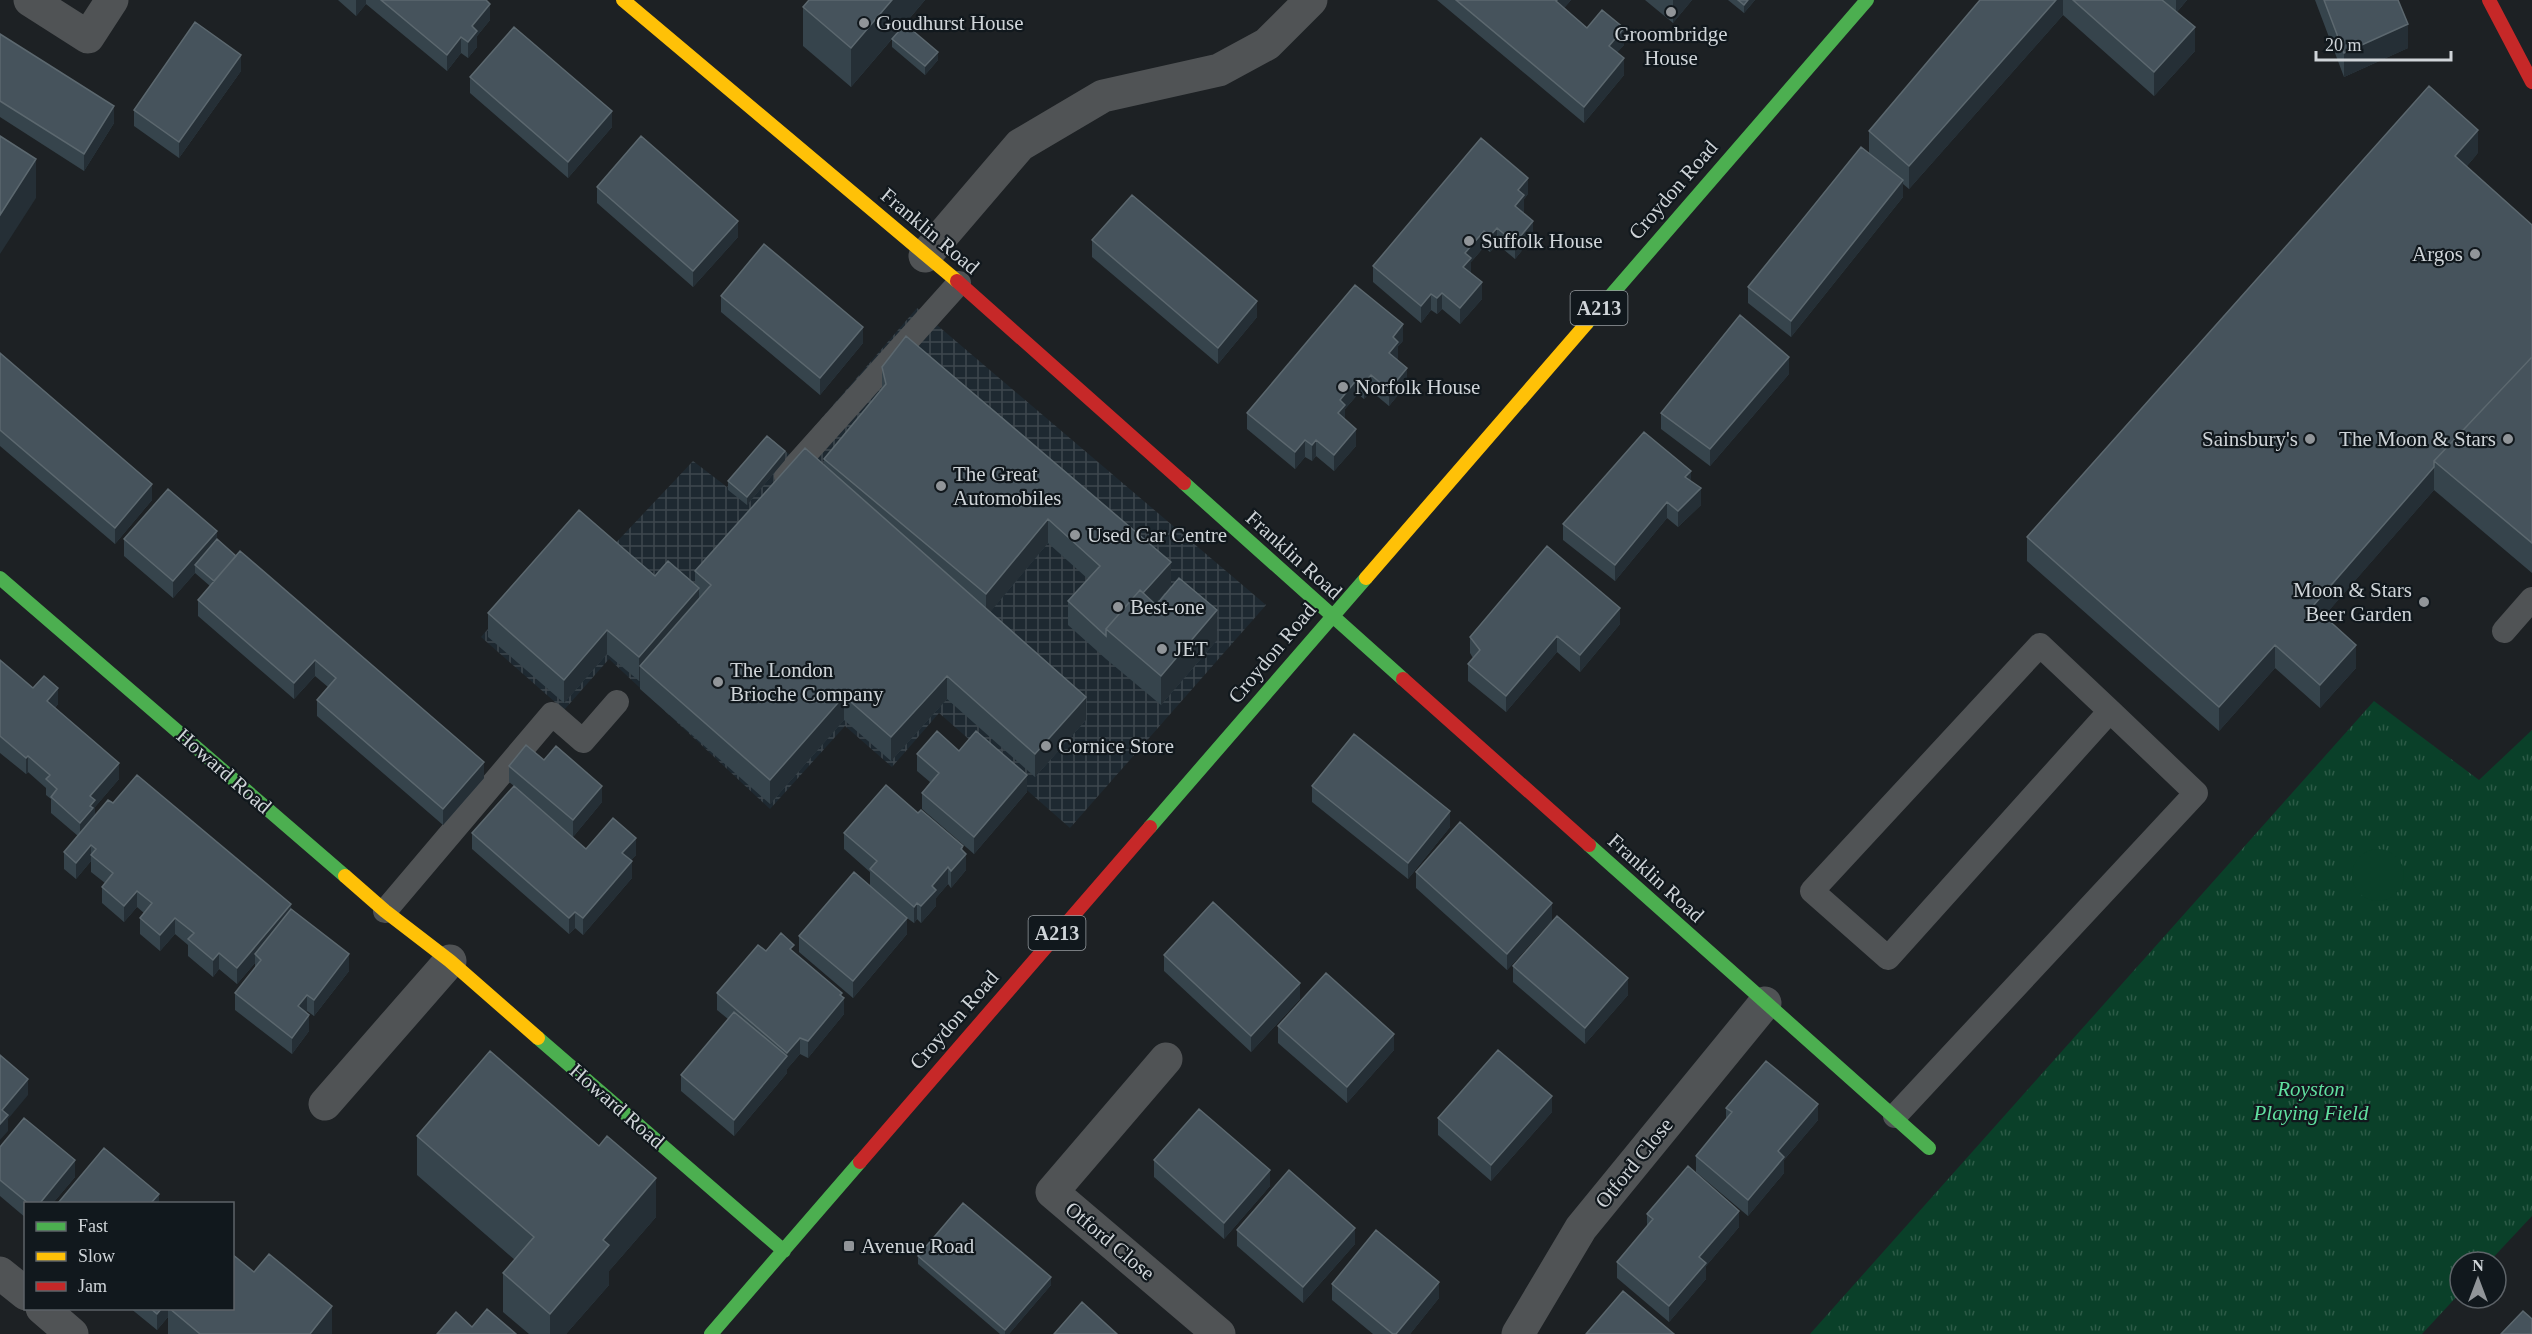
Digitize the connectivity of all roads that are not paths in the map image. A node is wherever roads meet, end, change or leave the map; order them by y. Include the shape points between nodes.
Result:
1 (30, 0) edge
2 (112, 0) edge
3 (623, 0) edge
4 (1311, 0) edge
5 (1867, 0) edge
6 (2489, 0) edge
7 (2532, 82) edge
8 (925, 256) junction
9 (959, 283) junction
10 (770, 494) edge
11 (0, 578) edge
12 (2532, 599) edge
13 (1331, 616) junction
14 (2504, 631) dead end
15 (617, 702) dead end
16 (2110, 711) junction
17 (385, 911) junction
18 (450, 961) junction
19 (1766, 1003) junction
20 (1166, 1059) dead end
21 (325, 1104) dead end
22 (1895, 1116) junction
23 (1929, 1148) dead end
24 (784, 1251) junction
25 (0, 1273) edge
26 (24, 1292) edge
27 (44, 1310) edge
28 (72, 1334) edge
29 (711, 1334) edge
30 (1219, 1334) edge
31 (1518, 1334) edge

1 - 2 street via 88,37
3 - 8 street, Franklin Road
4 - 8 street via 1267,44 1219,70 1103,96 1020,145
5 - 13 street, Croydon Road / A213
6 - 7 street
8 - 9 street, Franklin Road
9 - 10 lane
9 - 13 street, Franklin Road
11 - 17 street, Howard Road
12 - 14 lane
13 - 19 street, Franklin Road
13 - 24 street, Croydon Road / A213
15 - 17 lane via 583,741 552,714
16 - 16 lane via 1888,958 1812,891 2040,645
16 - 22 lane via 2196,793
17 - 18 street, Howard Road
18 - 21 street
18 - 24 street, Howard Road
19 - 22 street, Franklin Road
19 - 31 street, Otford Close via 1581,1228
20 - 30 street, Otford Close via 1052,1192
22 - 23 street, Franklin Road
24 - 29 street, Croydon Road / A213
25 - 26 street
27 - 28 street

